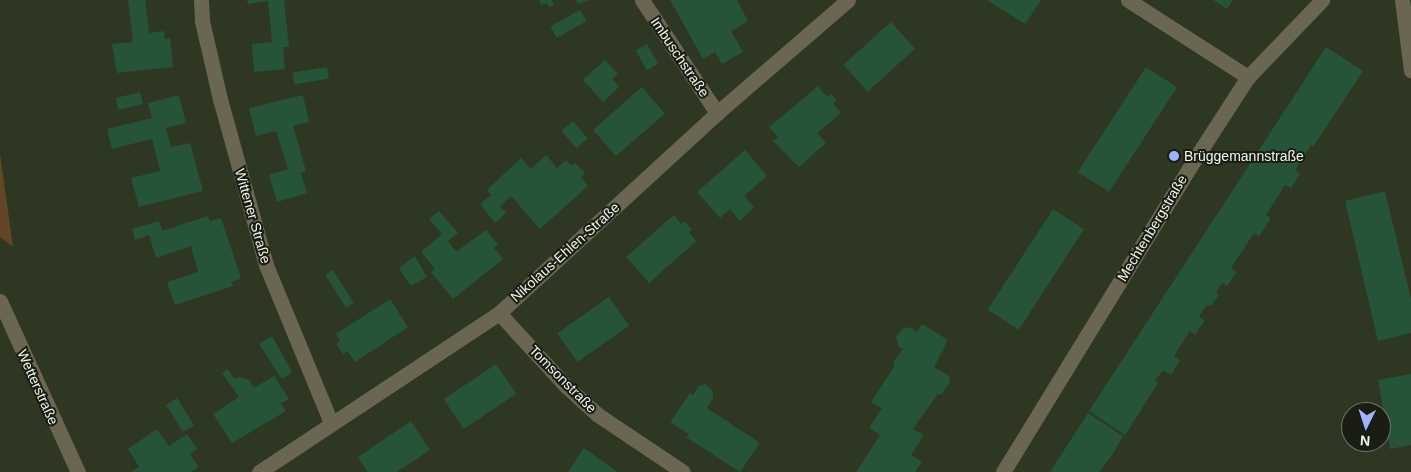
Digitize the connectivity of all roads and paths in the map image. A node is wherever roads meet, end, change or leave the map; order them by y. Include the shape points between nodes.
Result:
1 (201, 0) edge
2 (642, 0) edge
3 (848, 0) edge
4 (1128, 0) edge
5 (1322, 0) edge
6 (1402, 0) edge
7 (1411, 70) edge
8 (1248, 77) junction
9 (718, 113) junction
10 (0, 301) edge
11 (499, 313) junction
12 (331, 424) junction
13 (78, 472) edge
14 (259, 472) edge
15 (683, 472) edge
16 (1003, 472) edge

1 - 12 street, Wittener Straße via 202,20 220,99 266,265
2 - 9 street, Imbuschstraße
3 - 9 street, Nikolaus-Ehlen-Straße
4 - 8 street
5 - 8 street, Mechtenbergstraße
6 - 7 street
8 - 16 street, Mechtenbergstraße
9 - 11 street, Nikolaus-Ehlen-Straße
10 - 13 street, Wetterstraße
11 - 12 street, Nikolaus-Ehlen-Straße
11 - 15 street, Tomsonstraße via 566,386 598,415
12 - 14 street, Nikolaus-Ehlen-Straße

